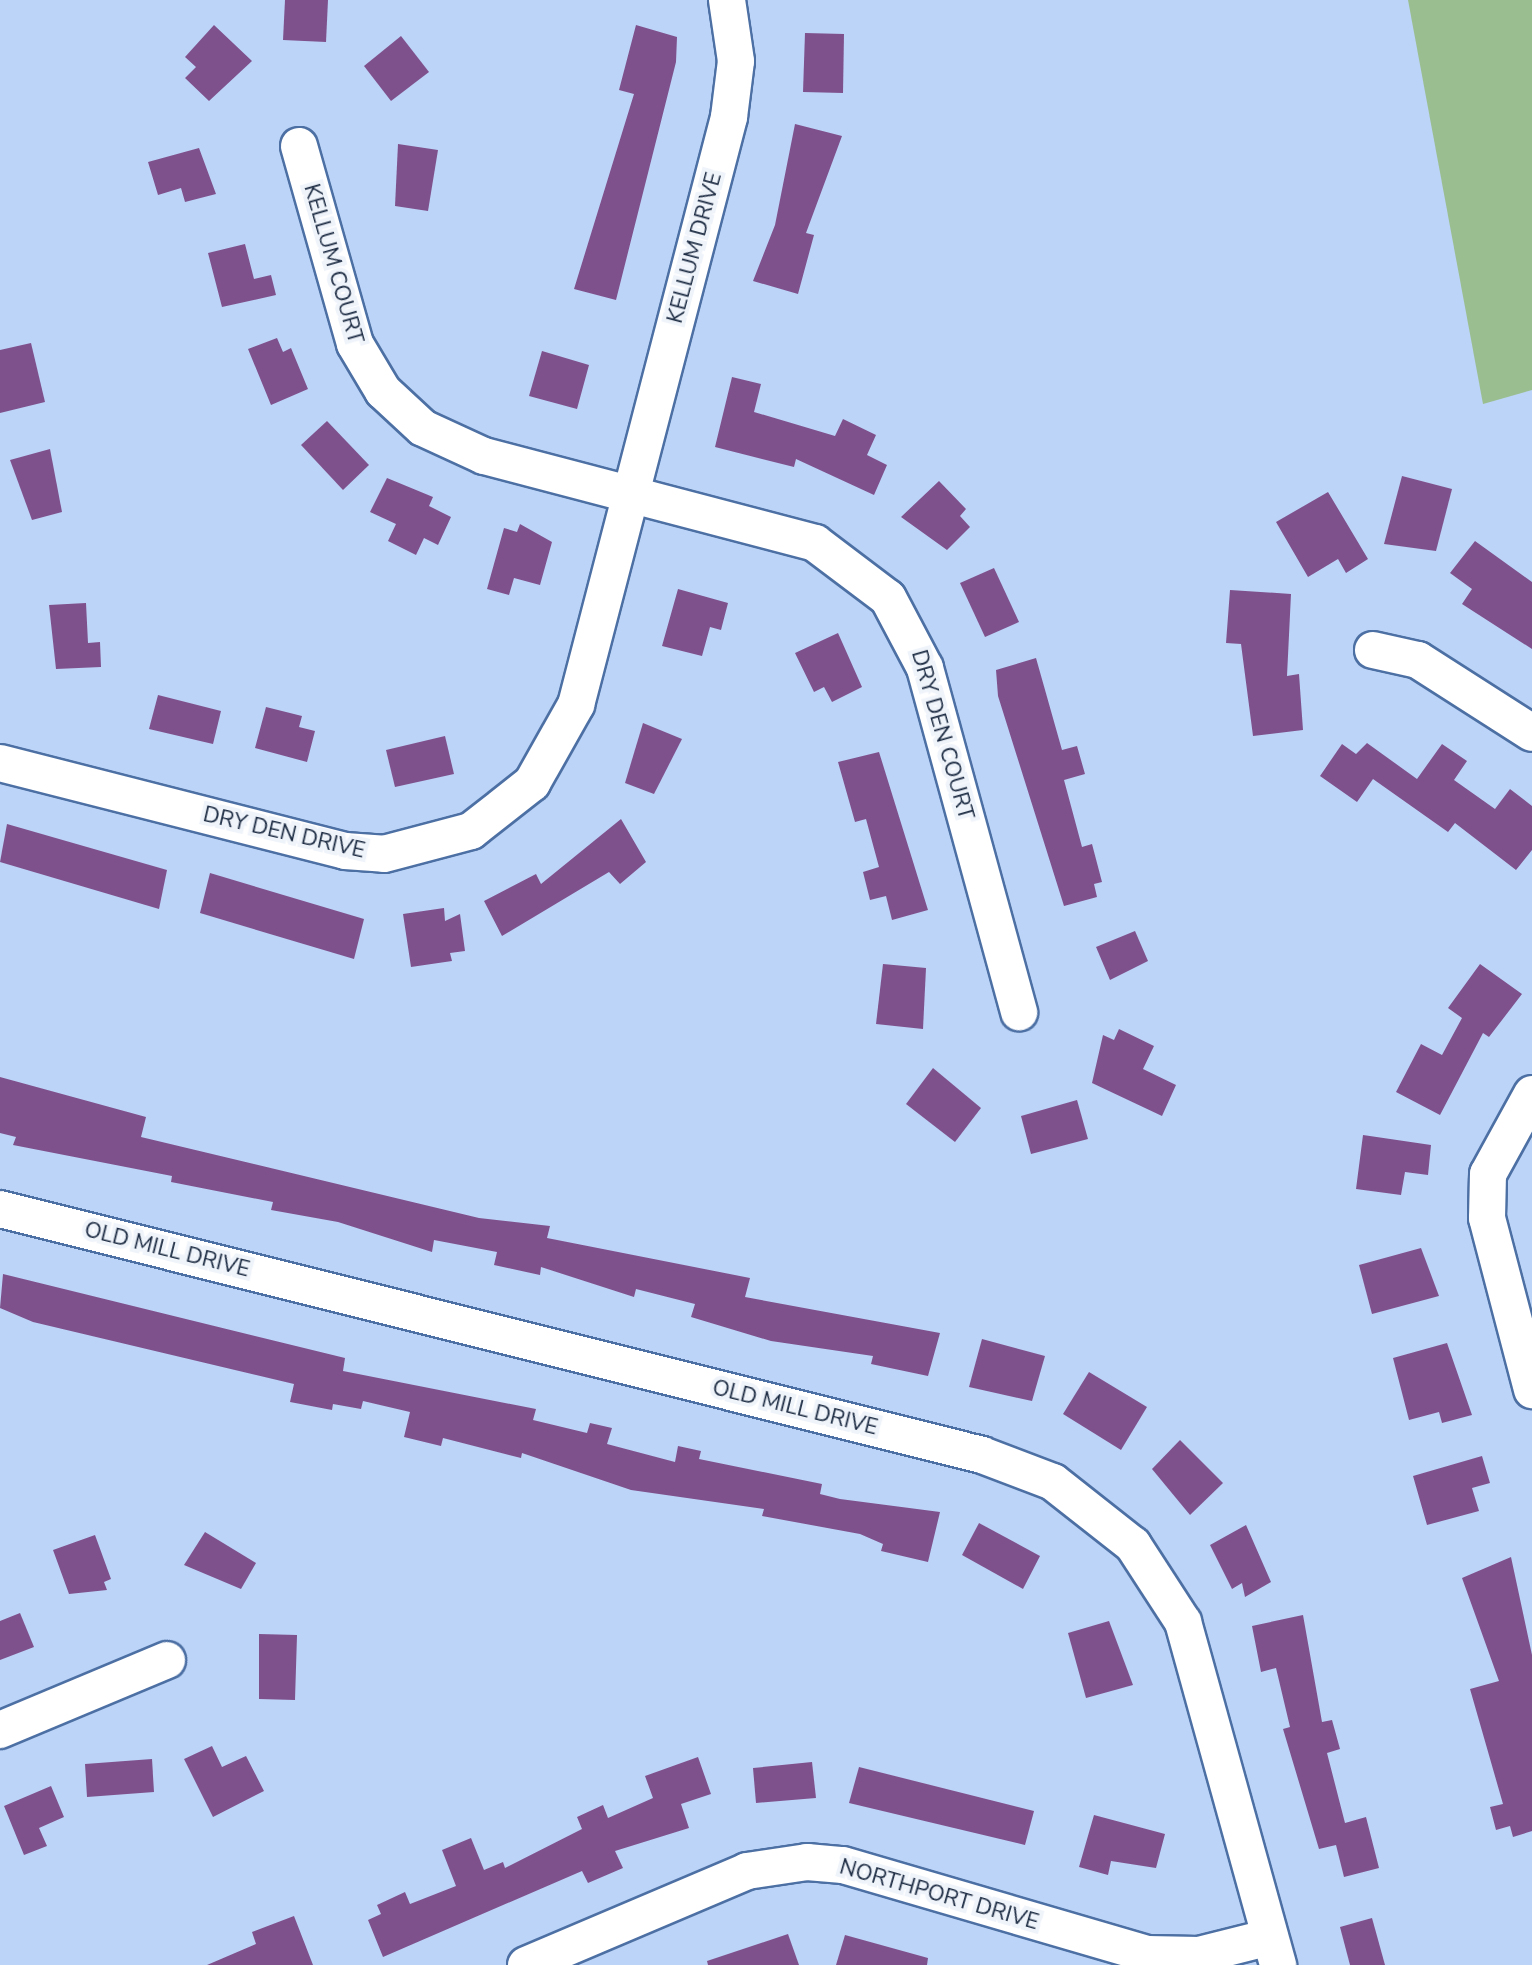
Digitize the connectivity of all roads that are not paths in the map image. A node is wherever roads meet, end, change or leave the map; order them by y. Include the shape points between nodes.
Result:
1 (727, 0) edge
2 (299, 146) dead end
3 (630, 494) junction
4 (1373, 650) dead end
5 (1532, 733) edge
6 (0, 763) edge
7 (1019, 1012) dead end
8 (1532, 1094) edge
9 (0, 1209) edge
10 (1532, 1390) edge
11 (167, 1660) dead end
12 (0, 1730) edge
13 (1274, 1951) edge
14 (526, 1965) edge

1 - 3 street, KELLUM DRIVE via 734,94
2 - 3 street, KELLUM COURT via 350,332 392,401 458,447
3 - 6 street, DRY DEN DRIVE via 561,741 523,792 460,837 410,852 345,851
3 - 7 street, DRY DEN COURT via 815,543 860,570 897,609 925,668
4 - 5 street via 1418,660
8 - 10 street via 1488,1174 1487,1218
9 - 13 street, OLD MILL DRIVE via 966,1451 1053,1482 1133,1545 1183,1622
11 - 12 street
13 - 14 street, NORTHPORT DRIVE via 1147,1954 843,1865 807,1862 747,1871

